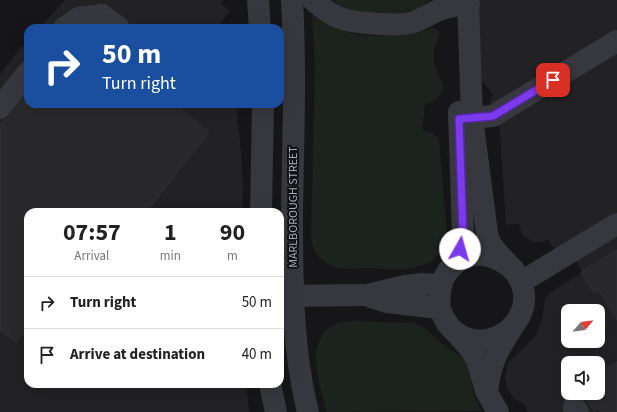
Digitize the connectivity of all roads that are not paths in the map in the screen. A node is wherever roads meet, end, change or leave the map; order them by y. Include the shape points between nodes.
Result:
1 (258, 0) edge
2 (292, 0) edge
3 (313, 0) edge
4 (461, 2) edge
5 (70, 24) edge
6 (114, 24) edge
7 (260, 24) edge
8 (617, 41) edge
9 (24, 77) edge
10 (0, 108) edge
11 (263, 108) edge
12 (466, 118) junction
13 (261, 208) edge
14 (617, 224) edge
15 (457, 262) junction
16 (518, 276) junction
17 (440, 285) junction
18 (286, 296) edge
19 (368, 296) junction
20 (439, 308) junction
21 (512, 328) junction
22 (455, 332) junction
23 (271, 388) edge
24 (486, 391) junction
25 (276, 412) edge
26 (308, 412) edge
27 (498, 412) edge

1 - 7 street
2 - 18 street, MARLBOROUGH STREET via 294,83
3 - 4 street via 337,17 352,22 396,25 414,22
4 - 12 street
5 - 6 street via 79,18 102,15
8 - 12 street via 493,116
9 - 10 street
11 - 13 street
12 - 15 street via 463,235
12 - 16 street via 487,233 491,244
14 - 16 street
15 - 16 street via 472,256 487,255 502,260
15 - 17 street via 447,272
16 - 21 street via 524,294 523,306
17 - 19 street via 405,286
17 - 20 street
18 - 19 street
18 - 26 street, MARLBOROUGH STREET
19 - 20 street via 387,302
20 - 22 street
21 - 22 street via 496,338 478,341
21 - 24 street via 493,360
22 - 24 street via 477,360
23 - 25 street
24 - 27 street

